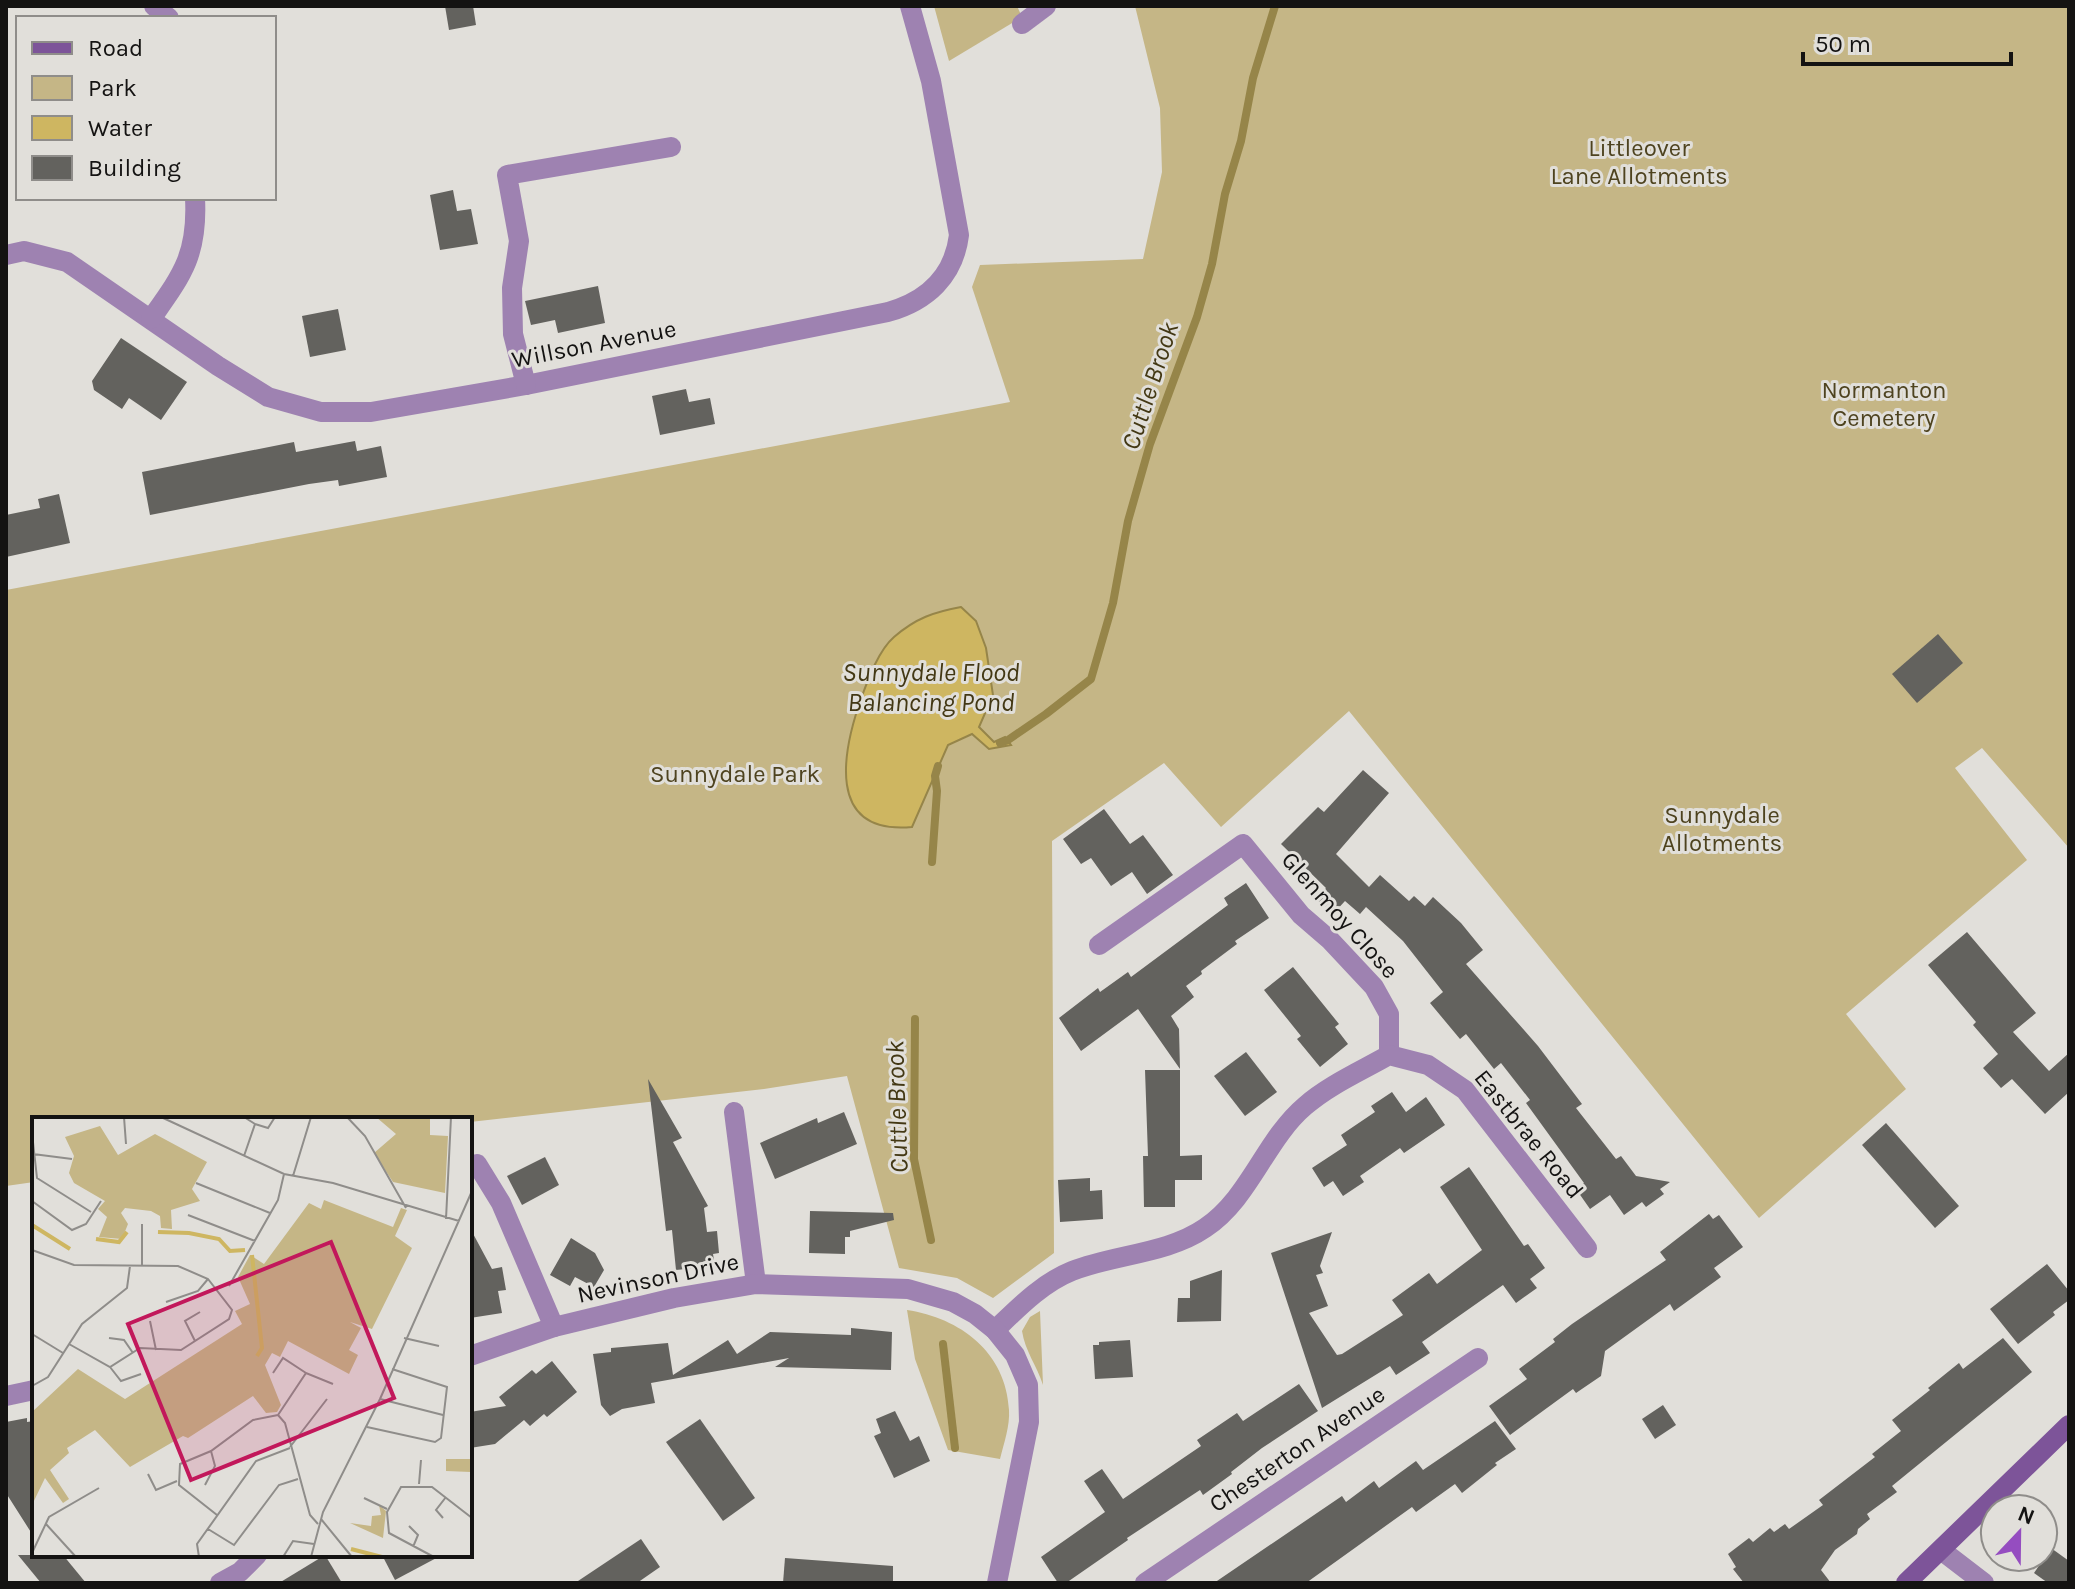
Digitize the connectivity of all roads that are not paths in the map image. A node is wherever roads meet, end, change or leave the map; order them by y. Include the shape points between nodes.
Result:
1 (910, 6) edge
2 (1046, 6) edge
3 (1022, 24) dead end
4 (671, 147) dead end
5 (195, 200) edge
6 (6, 255) edge
7 (151, 319) junction
8 (526, 385) junction
9 (1099, 945) dead end
10 (1389, 1055) junction
11 (734, 1112) dead end
12 (477, 1164) dead end
13 (1587, 1248) dead end
14 (756, 1284) junction
15 (554, 1327) junction
16 (995, 1330) junction
17 (472, 1355) edge
18 (1478, 1358) dead end
19 (32, 1390) edge
20 (6, 1396) edge
21 (2069, 1425) edge
22 (1941, 1550) junction
23 (255, 1557) edge
24 (220, 1583) edge
25 (997, 1583) edge
26 (1145, 1583) edge
27 (1906, 1583) edge
28 (1984, 1583) edge

1 - 8 street, Willson Avenue via 959,223 953,260 938,284 913,303 888,312
2 - 3 street
4 - 8 street via 507,175 519,241 513,334
5 - 7 street via 191,255
6 - 7 street, Willson Avenue via 24,251 67,262
7 - 8 street, Willson Avenue via 268,397 321,412 371,412
9 - 10 street, Glenmoy Close via 1243,844 1301,915 1374,987 1389,1014
10 - 13 street, Eastbrae Road via 1428,1065 1465,1090
10 - 16 street via 1305,1106 1226,1210 1203,1230 1175,1243 1071,1271
11 - 14 street
12 - 15 street via 501,1203
14 - 15 street, Nevinson Drive
14 - 16 street, Nevinson Drive via 908,1289 953,1302
15 - 17 street, Nevinson Drive
16 - 25 street, Nevinson Drive via 1015,1355 1028,1385 1029,1422
18 - 26 street, Chesterton Avenue
19 - 20 street
21 - 22 street
22 - 27 street
22 - 28 street
23 - 24 street

